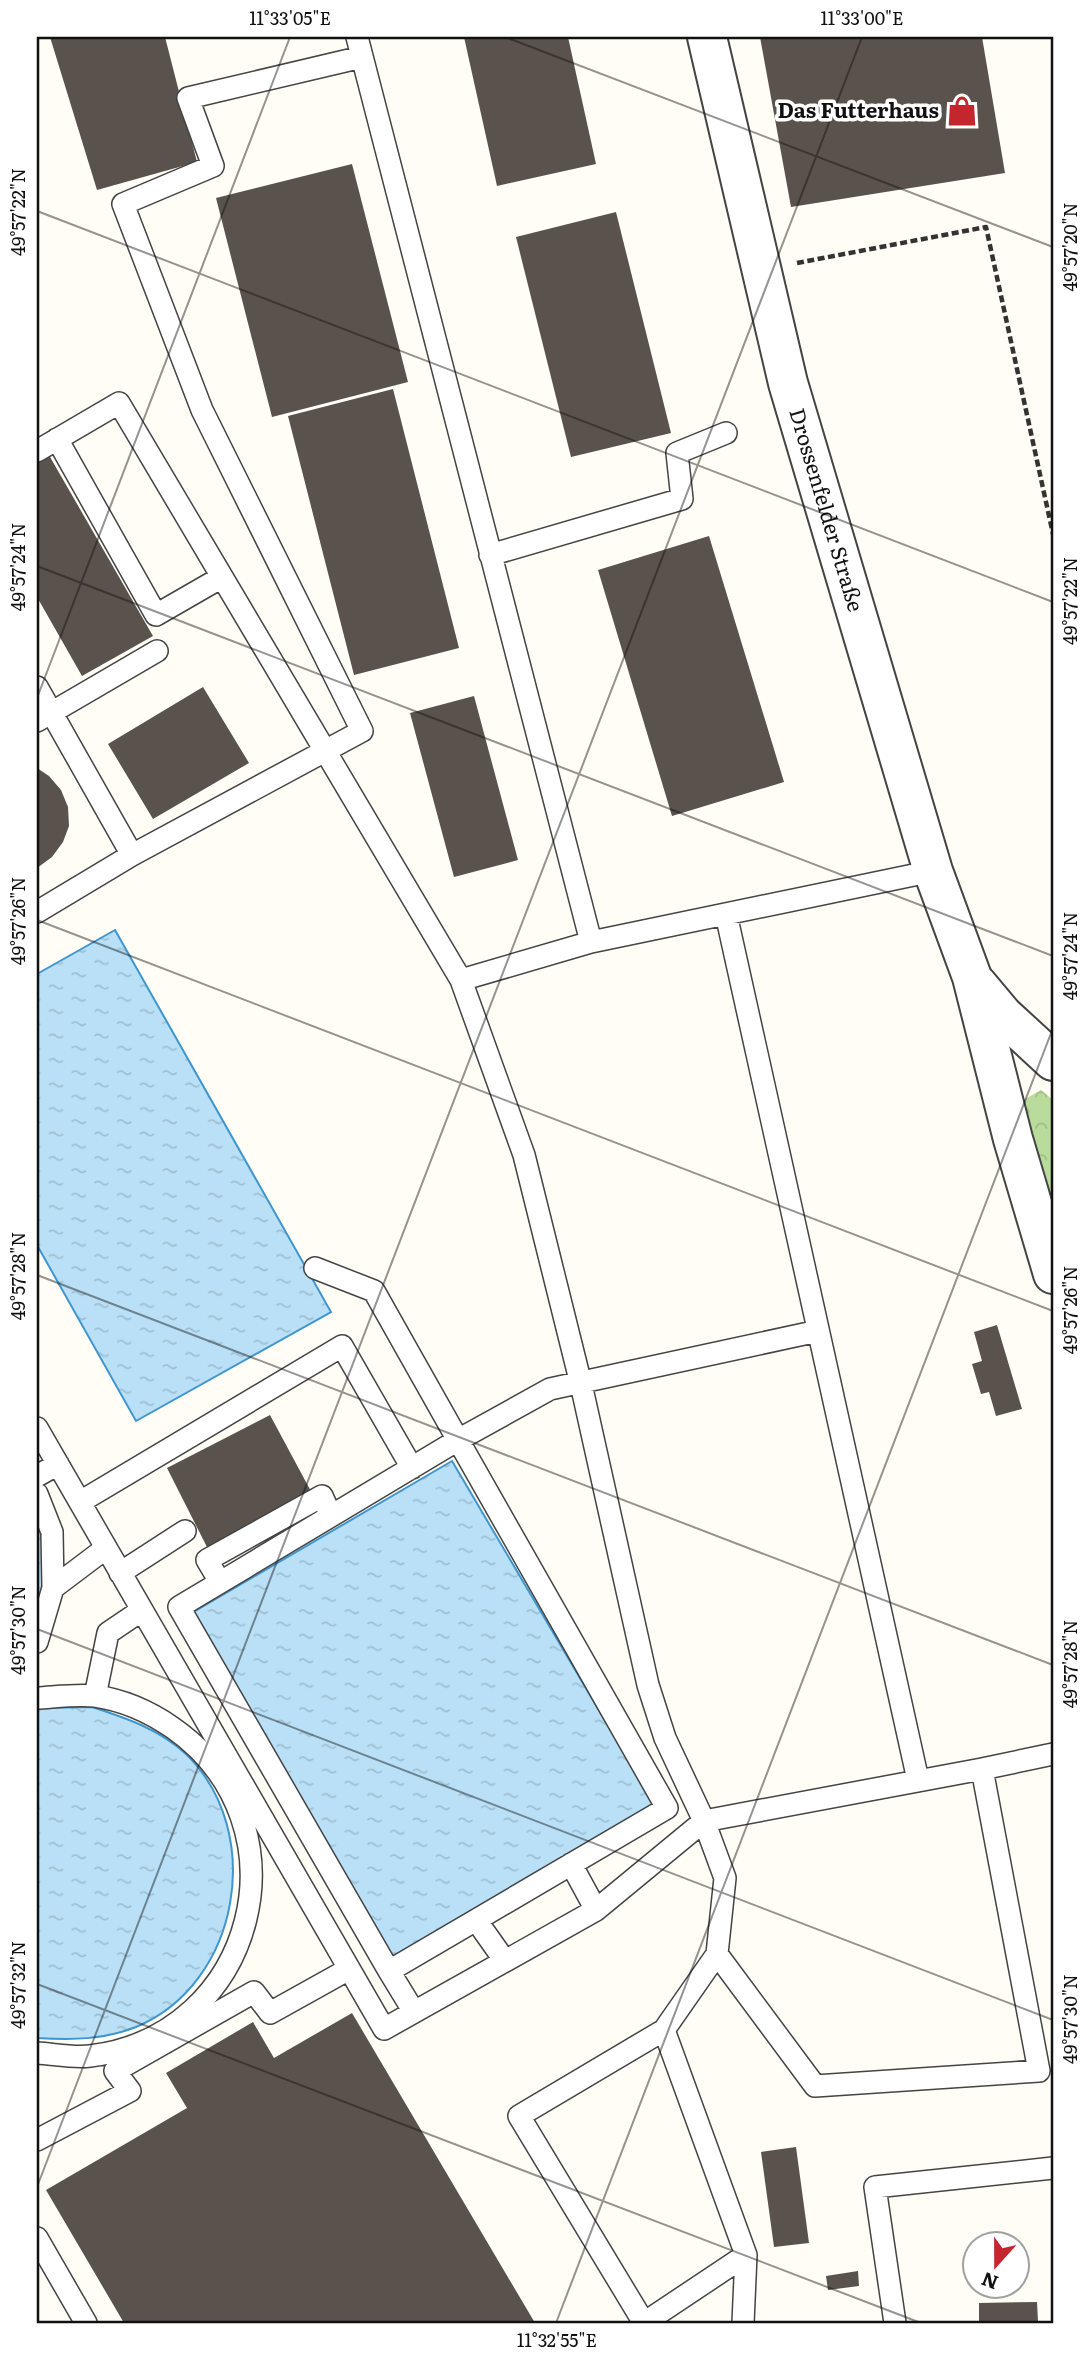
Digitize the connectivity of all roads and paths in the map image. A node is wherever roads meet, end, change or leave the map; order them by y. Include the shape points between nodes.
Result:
1 (707, 37) edge
2 (359, 47) edge
3 (761, 270) junction
4 (726, 433) dead end
5 (57, 439) junction
6 (37, 452) edge
7 (1053, 534) edge
8 (491, 555) junction
9 (222, 577) junction
10 (157, 651) dead end
11 (37, 687) edge
12 (44, 717) edge
13 (324, 749) junction
14 (132, 855) junction
15 (933, 872) junction
16 (37, 912) edge
17 (726, 914) junction
18 (591, 942) junction
19 (972, 977) junction
20 (461, 980) junction
21 (1053, 1061) edge
22 (315, 1268) dead end
23 (1053, 1274) edge
24 (818, 1331) junction
25 (581, 1384) junction
26 (37, 1428) edge
27 (458, 1440) junction
28 (58, 1464) junction
29 (412, 1468) junction
30 (37, 1476) edge
31 (37, 1494) edge
32 (80, 1502) junction
33 (185, 1531) dead end
34 (106, 1548) junction
35 (120, 1573) junction
36 (53, 1588) junction
37 (179, 1607) junction
38 (146, 1617) junction
39 (37, 1642) edge
40 (95, 1696) junction
41 (37, 1698) edge
42 (1053, 1754) edge
43 (982, 1769) junction
44 (918, 1780) junction
45 (239, 1790) junction
46 (288, 1796) junction
47 (259, 1812) junction
48 (704, 1821) junction
49 (571, 1864) junction
50 (596, 1910) junction
51 (476, 1920) junction
52 (718, 1954) junction
53 (505, 1961) junction
54 (349, 1969) junction
55 (389, 1971) junction
56 (414, 2012) junction
57 (664, 2030) junction
58 (150, 2045) junction
59 (37, 2053) edge
60 (37, 2140) edge
61 (1053, 2168) edge
62 (37, 2238) edge
63 (747, 2255) junction
64 (86, 2323) edge
65 (644, 2323) edge
66 (743, 2323) edge
67 (895, 2323) edge

1 - 3 street, Drossenfelder Straße
2 - 8 lane
2 - 13 lane via 188,98 213,166 123,204 202,410 362,731
3 - 7 path via 986,227
3 - 15 street, Drossenfelder Straße via 788,383
4 - 8 lane via 677,453 682,499
5 - 6 lane
5 - 9 lane via 119,403
5 - 9 lane via 156,615
8 - 18 lane
9 - 13 lane
10 - 12 lane
11 - 12 lane
12 - 14 lane
13 - 14 lane
13 - 20 lane
14 - 16 lane
15 - 17 lane
15 - 19 street, Drossenfelder Straße
17 - 18 lane
17 - 24 lane
18 - 20 lane
19 - 21 street, Drossenfelder Straße via 1003,1015
19 - 23 street, Drossenfelder Straße
20 - 25 lane via 524,1155
22 - 27 lane via 374,1291
24 - 25 lane
24 - 44 lane
25 - 27 lane via 550,1389
25 - 48 lane via 648,1685 665,1738
26 - 28 lane
27 - 29 lane
27 - 49 lane via 667,1808
28 - 30 lane
28 - 32 lane
29 - 32 lane via 342,1346
29 - 37 lane
31 - 36 lane via 52,1532
32 - 34 lane
33 - 35 lane
34 - 35 lane
34 - 36 lane
35 - 38 lane
36 - 39 lane
37 - 38 lane
37 - 46 lane
38 - 40 lane via 108,1633
38 - 45 lane
40 - 41 lane
40 - 45 lane via 151,1713 199,1746
42 - 43 lane
43 - 44 lane
43 - 52 lane via 1039,2071 815,2086
44 - 48 lane
45 - 47 lane
45 - 58 lane via 251,1849 251,1907 232,1962 196,2008
46 - 47 lane
46 - 55 lane
47 - 54 lane
48 - 50 lane
48 - 52 lane via 725,1878
49 - 50 lane
49 - 51 lane
50 - 53 lane
51 - 53 lane
51 - 55 lane
52 - 57 lane
53 - 56 lane
54 - 56 lane via 384,2029
54 - 58 lane via 270,2014 254,1992
55 - 56 lane
57 - 63 lane
57 - 65 lane via 519,2116
58 - 59 lane via 89,2056
58 - 60 lane via 115,2071 130,2091
61 - 67 lane via 876,2187
62 - 64 lane
63 - 65 lane
63 - 66 lane

